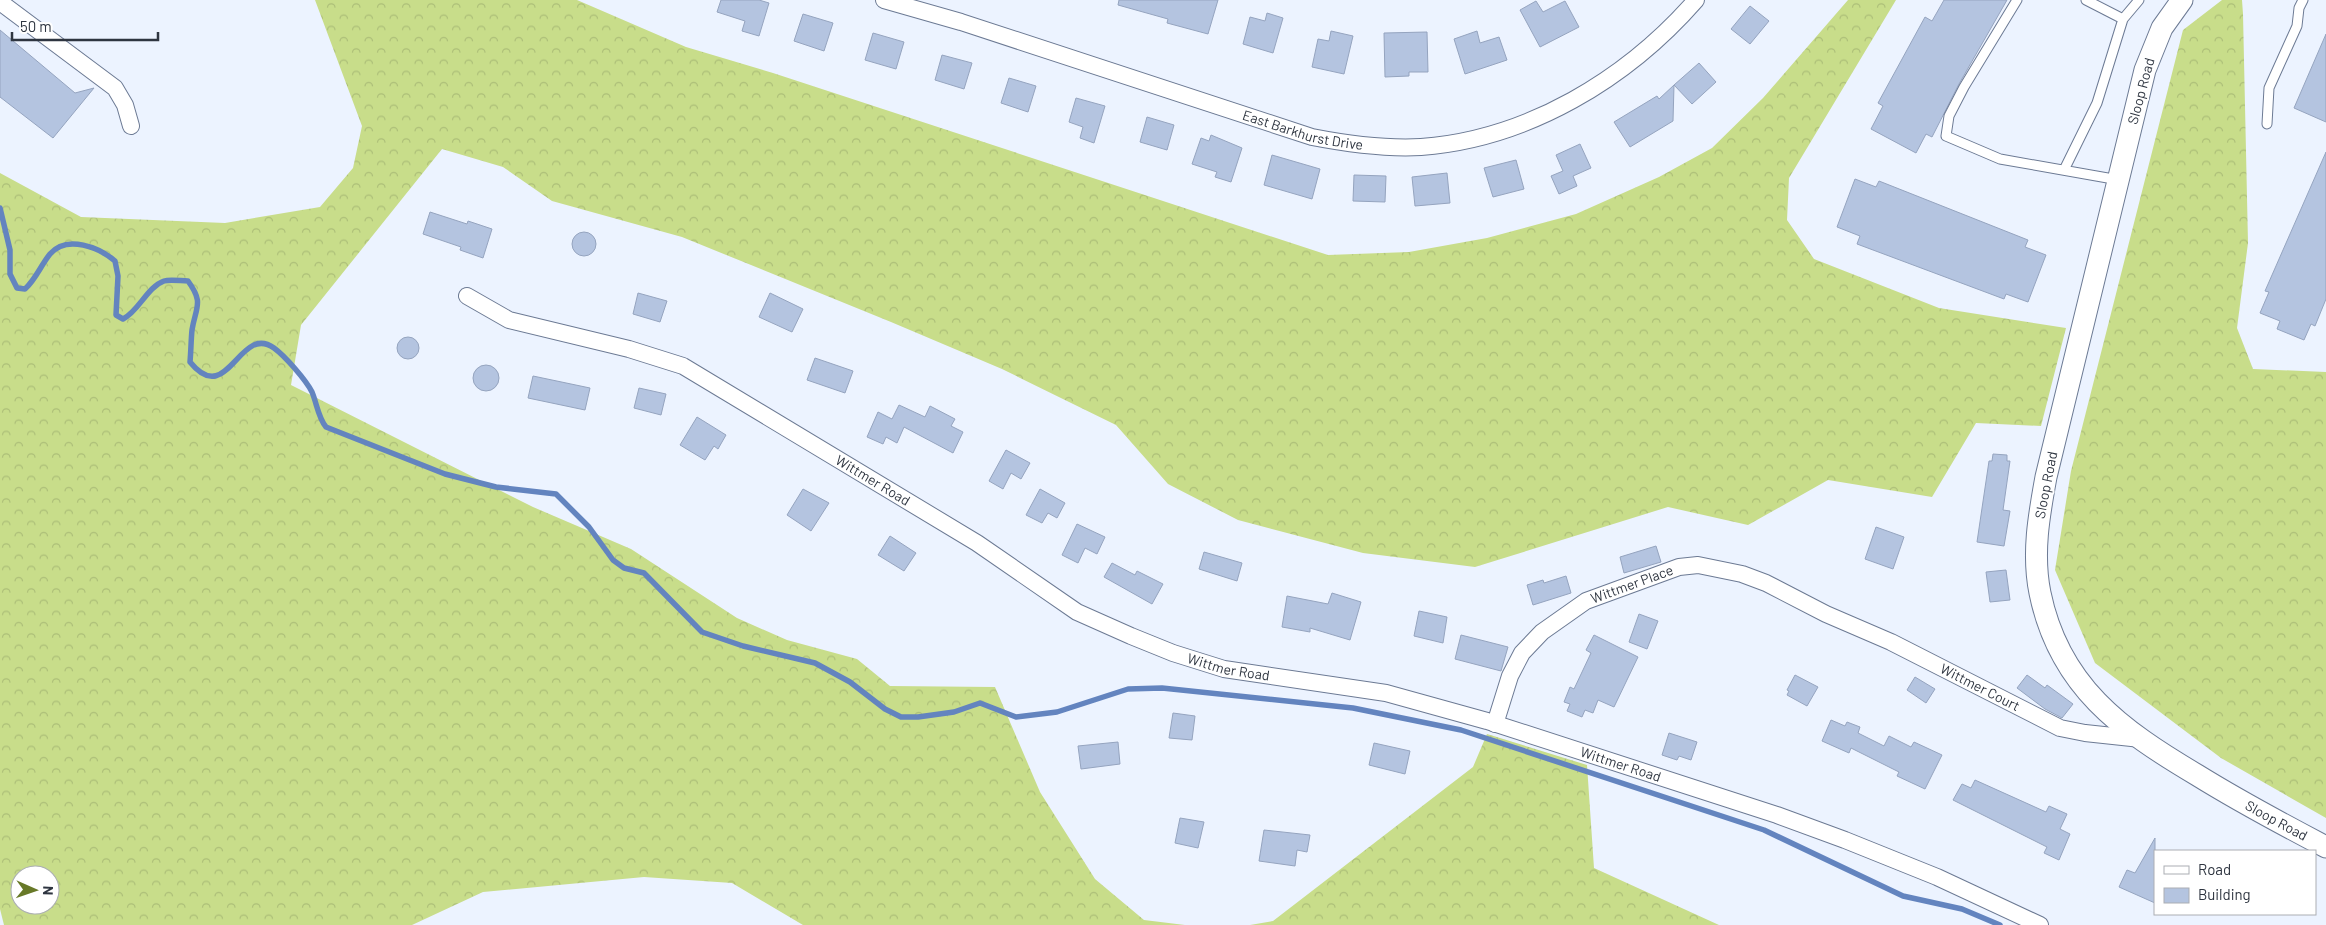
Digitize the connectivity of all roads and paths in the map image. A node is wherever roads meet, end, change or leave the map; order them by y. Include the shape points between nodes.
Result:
1 (884, 0) edge
2 (1696, 0) edge
3 (2017, 0) edge
4 (2086, 0) edge
5 (2139, 0) edge
6 (2182, 0) edge
7 (2304, 0) edge
8 (0, 2) edge
9 (2124, 19) junction
10 (2267, 124) dead end
11 (131, 126) dead end
12 (2064, 170) junction
13 (2118, 180) junction
14 (467, 296) dead end
15 (1826, 614) joint
16 (1495, 724) junction
17 (2140, 739) junction
18 (2326, 847) edge
19 (2040, 925) edge

1 - 2 street, East Barkhurst Drive via 961,22 1312,137 1360,145 1420,147 1472,140 1496,133 1578,98 1655,42
3 - 12 lane via 1964,87 1949,116 1946,136 2000,159
4 - 9 lane
5 - 9 lane
6 - 13 street, Sloop Road via 2153,46
7 - 10 lane via 2299,8 2297,26 2269,88
8 - 11 street via 115,88 125,105
9 - 12 lane via 2097,103
12 - 13 lane
13 - 17 street, Sloop Road via 2046,476 2037,528 2038,571 2045,613 2064,657 2090,695 2120,726
14 - 16 street, Wittmer Road via 509,320 629,349 683,366 977,542 1077,612 1131,636 1224,669 1386,693
15 - 16 street, Wittmer Place via 1742,574 1698,565 1679,566 1586,601 1542,632 1522,653 1510,676
15 - 17 street, Wittmer Court via 1891,642 2060,728
16 - 19 street, Wittmer Road via 1845,840
17 - 18 street, Sloop Road via 2206,781

